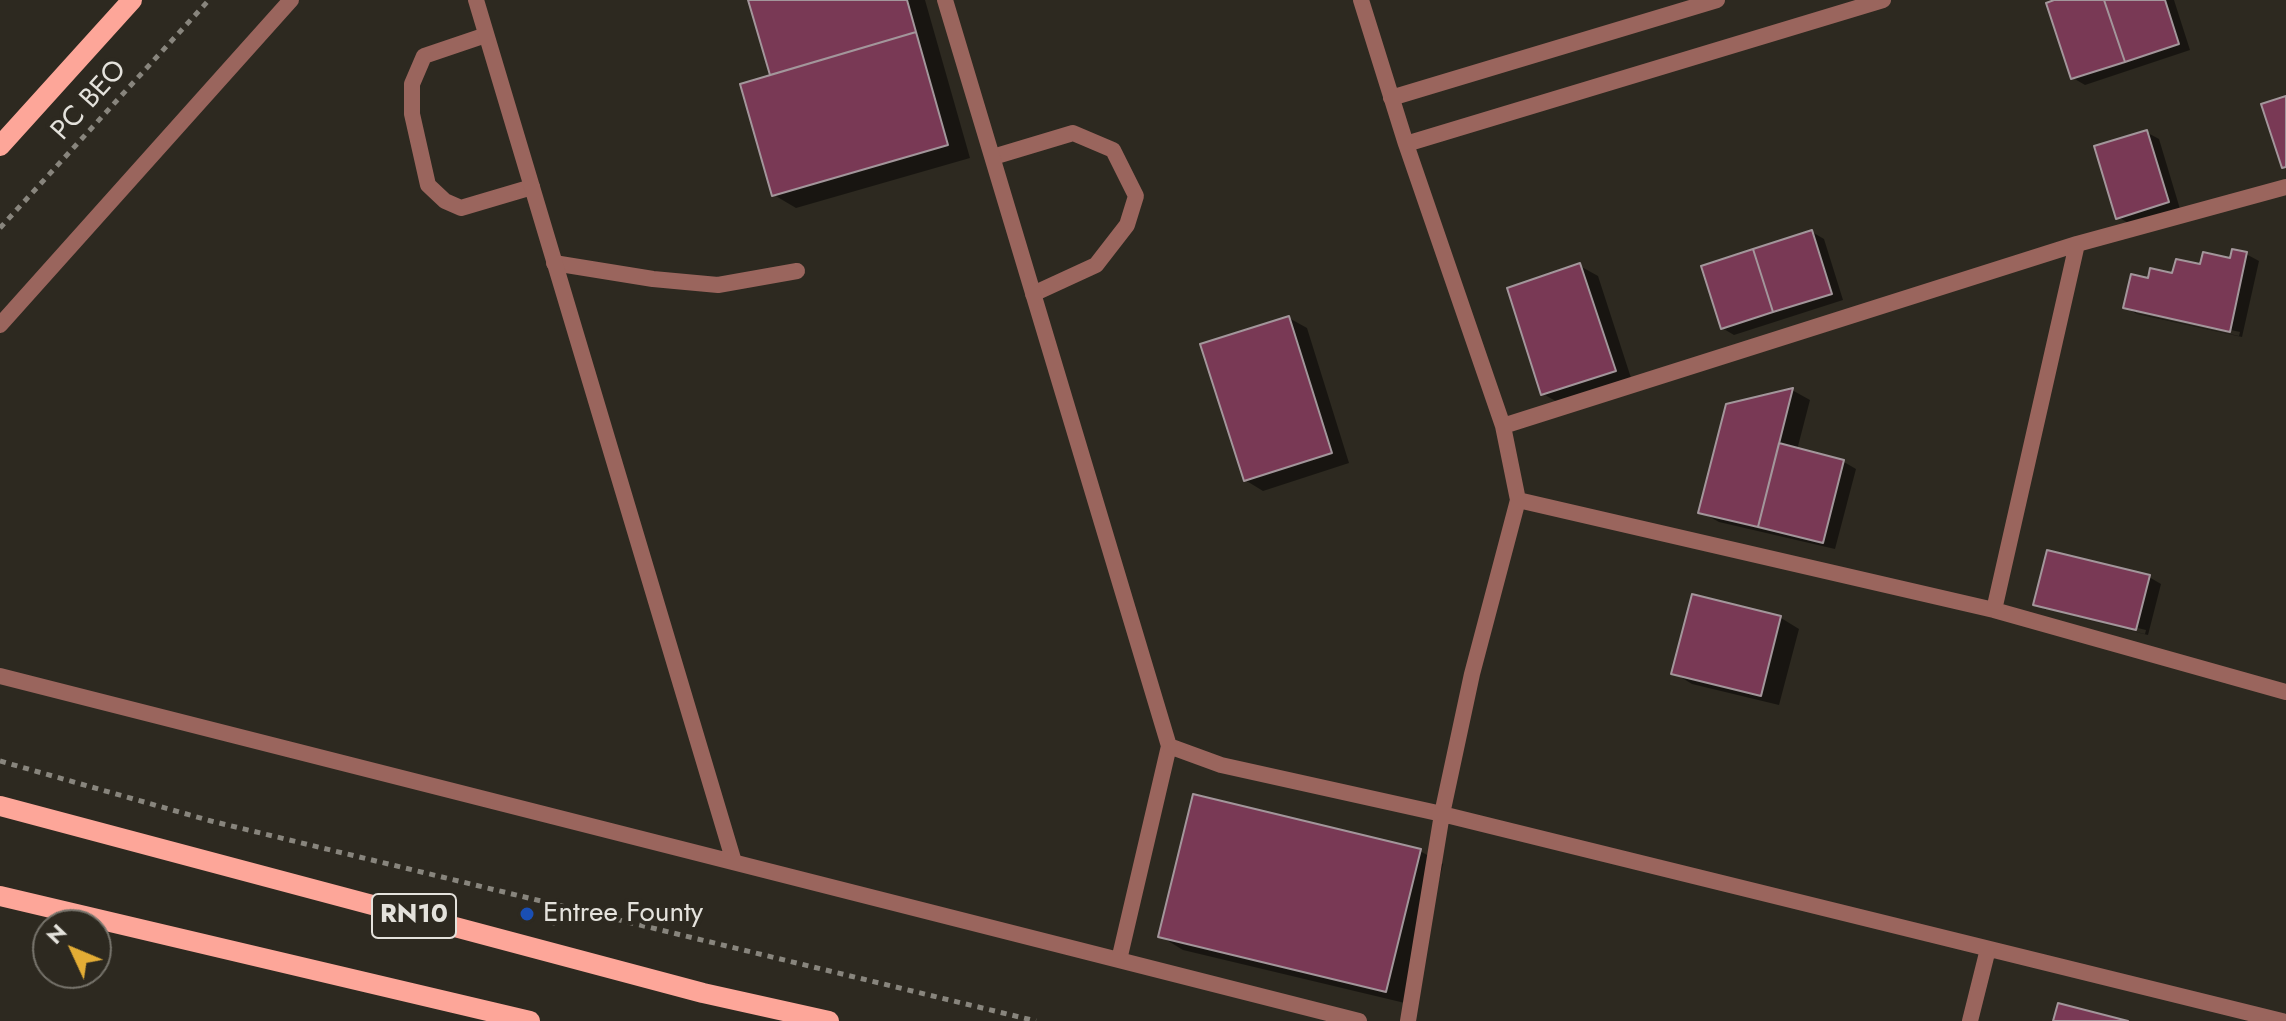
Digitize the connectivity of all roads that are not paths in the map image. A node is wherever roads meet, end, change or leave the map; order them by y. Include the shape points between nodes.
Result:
1 (132, 0) edge
2 (291, 0) edge
3 (476, 0) edge
4 (945, 0) edge
5 (1361, 0) edge
6 (1717, 0) edge
7 (1883, 0) edge
8 (486, 35) junction
9 (1391, 98) junction
10 (1406, 144) junction
11 (0, 146) edge
12 (993, 157) junction
13 (532, 187) junction
14 (2286, 187) edge
15 (2077, 244) junction
16 (554, 263) junction
17 (797, 271) dead end
18 (1033, 294) junction
19 (0, 325) edge
20 (1503, 426) junction
21 (1518, 500) junction
22 (1994, 610) junction
23 (0, 676) edge
24 (2286, 692) edge
25 (1169, 746) junction
26 (0, 806) edge
27 (1442, 814) junction
28 (734, 862) junction
29 (0, 896) edge
30 (1988, 949) junction
31 (1119, 960) junction
32 (530, 1021) edge
33 (829, 1021) edge
34 (1359, 1021) edge
35 (1408, 1021) edge
36 (1970, 1021) edge
37 (2282, 1021) edge

1 - 11 main road
2 - 19 street
3 - 8 street
4 - 12 street
5 - 9 street
6 - 9 street
7 - 10 street
8 - 13 street
8 - 13 street via 424,56 412,84 412,114 428,185 461,208
9 - 10 street
10 - 20 street
12 - 18 street
12 - 18 street via 1073,133 1113,150 1136,196 1127,225 1096,265
13 - 16 street
14 - 15 street
15 - 20 street
15 - 22 street
16 - 17 street via 718,285
16 - 28 street
18 - 25 street
20 - 21 street
21 - 22 street
21 - 27 street
22 - 24 street
23 - 28 street
25 - 27 street via 1221,765
25 - 31 street
26 - 33 main road, RN10 via 703,993
27 - 30 street
27 - 35 street
28 - 31 street
29 - 32 main road
30 - 36 street
30 - 37 street
31 - 34 street

